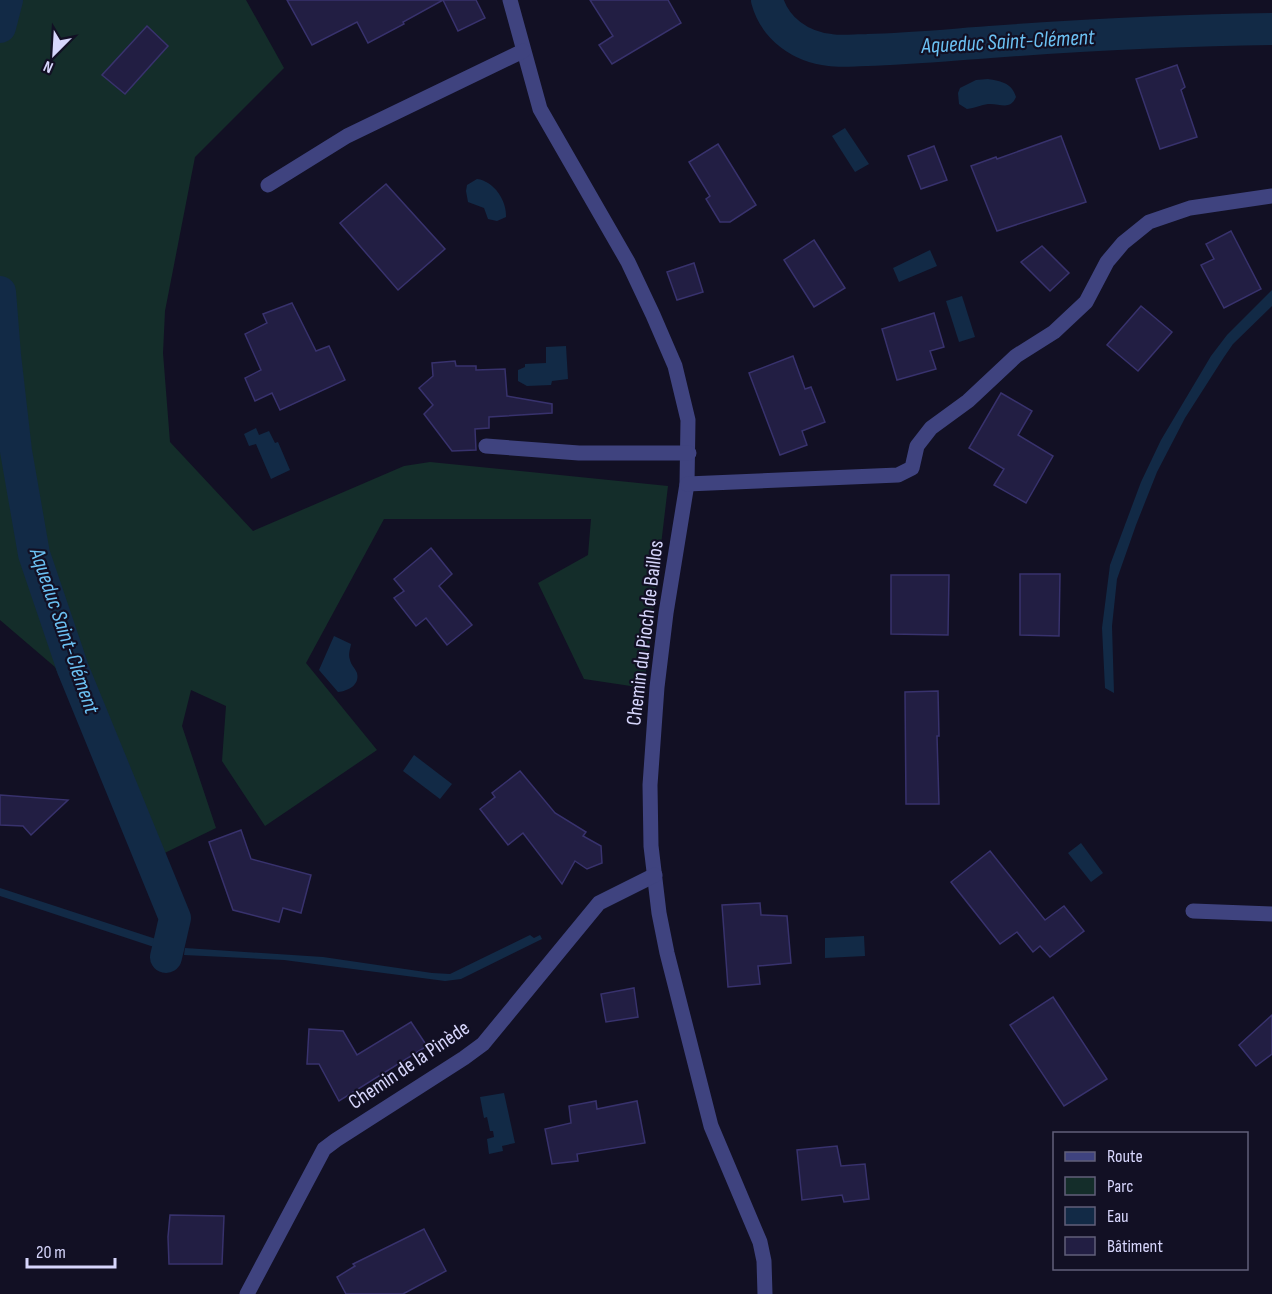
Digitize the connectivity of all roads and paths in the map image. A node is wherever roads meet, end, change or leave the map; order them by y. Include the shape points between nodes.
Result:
1 (510, 0) edge
2 (524, 51) junction
3 (268, 185) dead end
4 (1272, 196) edge
5 (486, 446) dead end
6 (688, 453) junction
7 (687, 484) junction
8 (655, 875) junction
9 (1193, 911) dead end
10 (1272, 914) edge
11 (247, 1294) edge
12 (765, 1294) edge

1 - 2 street, Chemin du Pioch de Baillos
2 - 3 street via 347,136
2 - 6 street, Chemin du Pioch de Baillos via 540,109 628,262 675,366 688,420
4 - 7 street via 1190,208 1149,222 1107,262 1086,302 1054,332 1016,356 968,401 931,428 917,446 912,468 898,475
5 - 6 street via 579,453
6 - 7 street, Chemin du Pioch de Baillos
7 - 8 street, Chemin du Pioch de Baillos via 657,687 650,785
8 - 11 street, Chemin de la Pinède via 598,903 483,1044 324,1149
8 - 12 street, Chemin du Pioch de Baillos via 659,914 711,1126 760,1242
9 - 10 street

